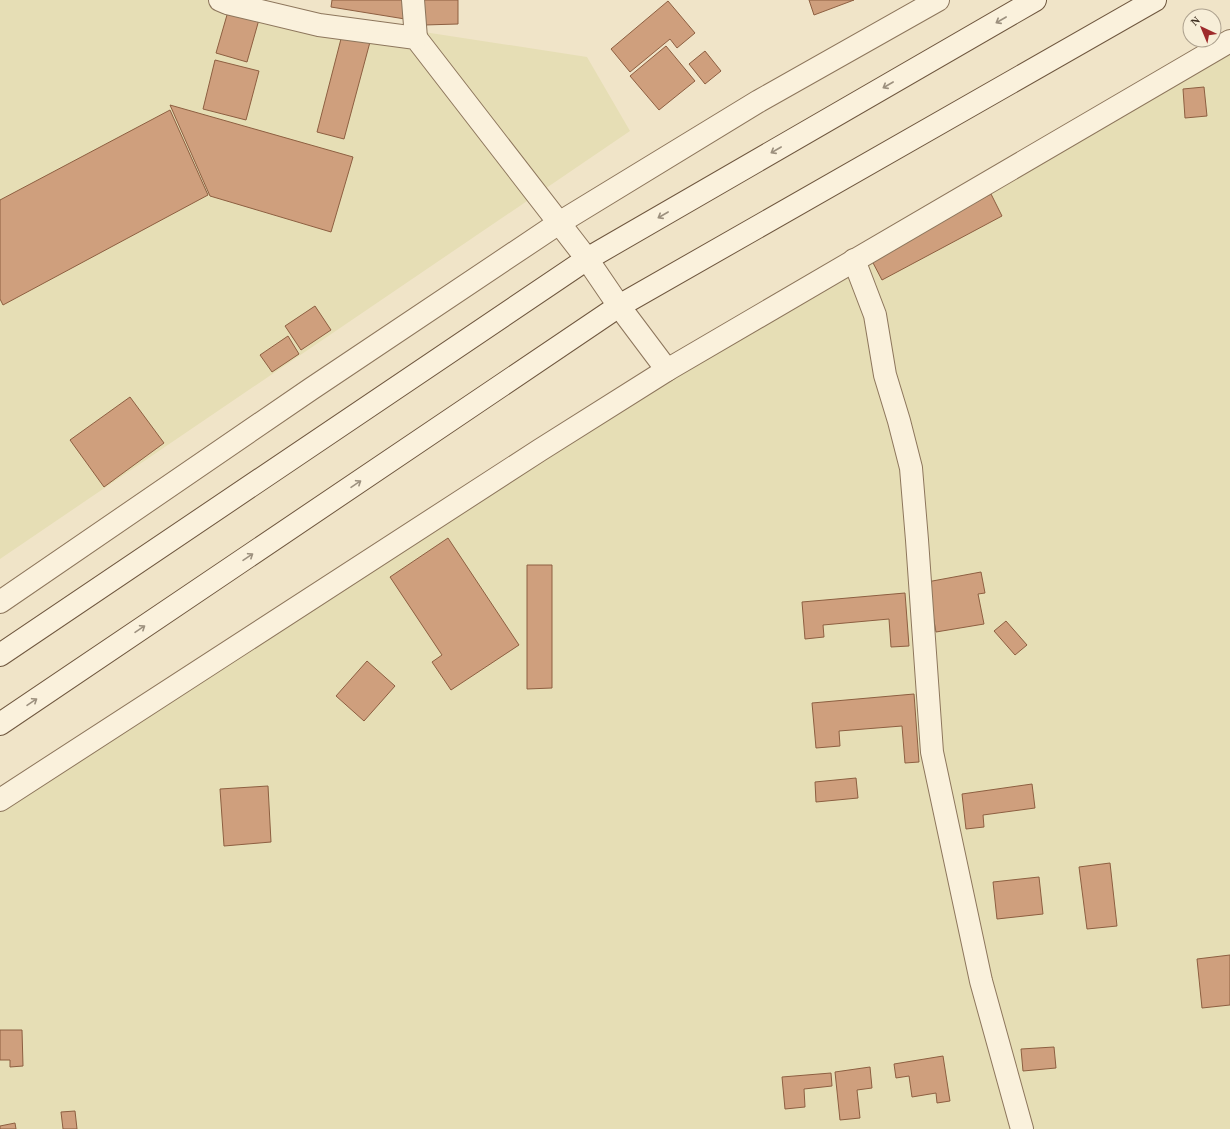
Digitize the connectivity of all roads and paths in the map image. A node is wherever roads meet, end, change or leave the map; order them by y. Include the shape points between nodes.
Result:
1 (220, 0) edge
2 (413, 0) edge
3 (938, 0) edge
4 (1034, 0) edge
5 (1155, 0) edge
6 (416, 38) junction
7 (1230, 41) edge
8 (560, 223) junction
9 (587, 259) junction
10 (854, 260) junction
11 (619, 306) junction
12 (667, 370) junction
13 (0, 602) edge
14 (0, 655) edge
15 (0, 724) edge
16 (0, 800) edge
17 (1022, 1129) edge

1 - 6 street via 319,25
2 - 6 street
3 - 8 street via 759,101
4 -> 9 street
5 - 11 street
6 - 8 street
7 - 10 street
8 - 9 street
8 - 13 street via 318,384
9 - 11 street
9 - 14 street
10 - 12 street
10 - 17 street via 875,315 885,375 911,468 932,752 981,981
11 - 12 street
15 -> 11 street
12 - 16 street via 533,454

